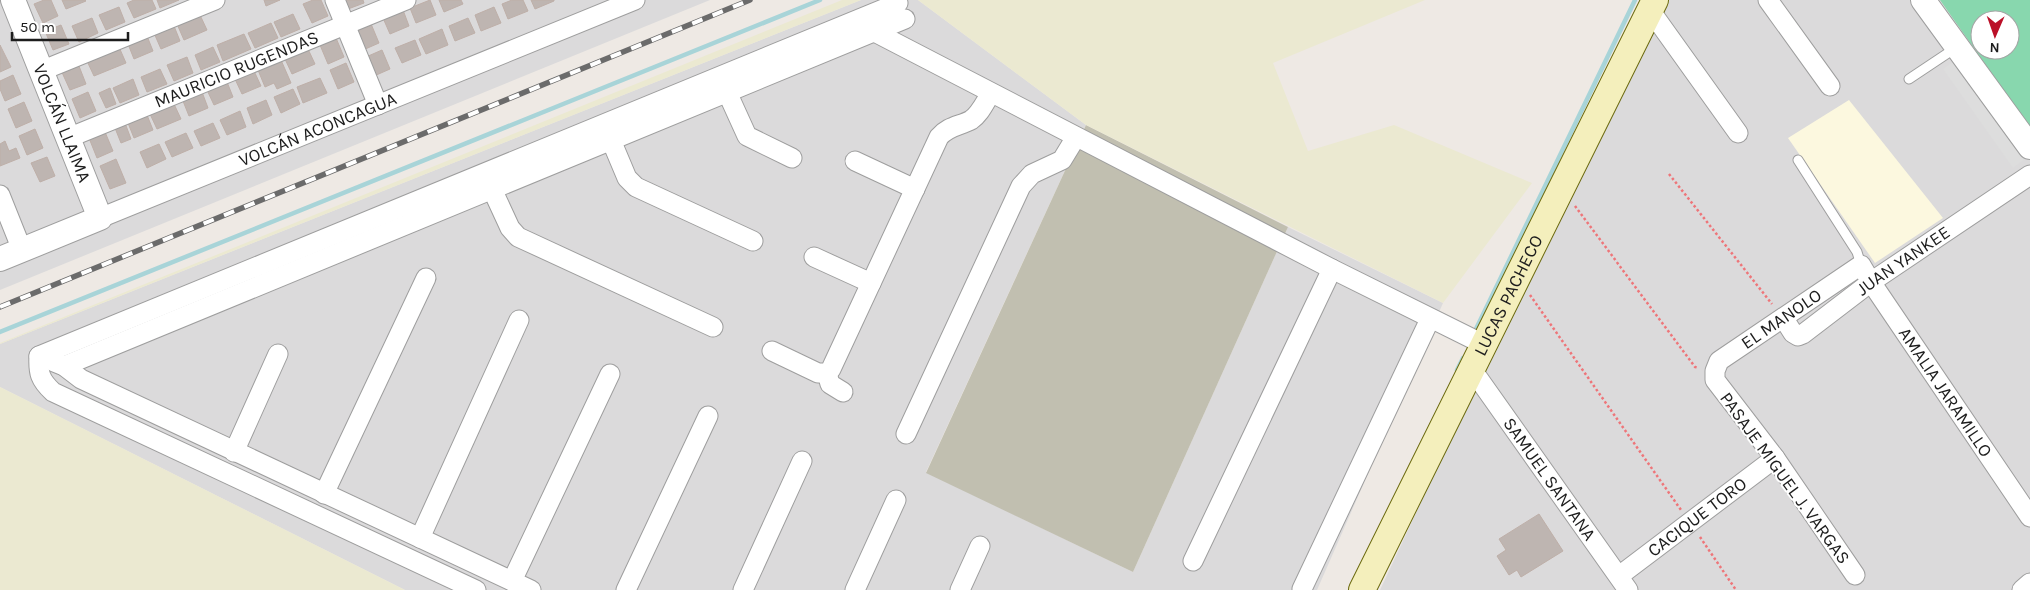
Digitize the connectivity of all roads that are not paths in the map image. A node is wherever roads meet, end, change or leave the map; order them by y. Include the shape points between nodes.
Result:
1 (215, 0) edge
2 (335, 0) edge
3 (406, 0) edge
4 (635, 0) edge
5 (1768, 0) edge
6 (1923, 0) edge
7 (15, 1) edge
8 (1652, 5) edge
9 (603, 6) edge
10 (856, 20) junction
11 (345, 25) junction
12 (872, 32) junction
13 (1957, 47) junction
14 (41, 71) junction
15 (1909, 79) dead end
16 (1830, 86) dead end
17 (727, 92) junction
18 (991, 93) junction
19 (378, 105) junction
20 (1738, 133) dead end
21 (1076, 137) junction
22 (68, 138) junction
23 (611, 140) junction
24 (2030, 147) edge
25 (792, 158) dead end
26 (1798, 160) dead end
27 (855, 161) dead end
28 (2030, 175) edge
29 (915, 189) junction
30 (492, 190) junction
31 (0, 195) edge
32 (100, 218) junction
33 (753, 241) dead end
34 (22, 250) junction
35 (814, 257) dead end
36 (0, 259) edge
37 (1861, 265) junction
38 (1332, 269) junction
39 (426, 278) dead end
40 (1871, 282) junction
41 (871, 283) junction
42 (1430, 319) junction
43 (1784, 319) junction
44 (519, 320) dead end
45 (713, 327) dead end
46 (1483, 344) junction
47 (772, 351) dead end
48 (278, 354) dead end
49 (39, 356) junction
50 (64, 366) junction
51 (1471, 368) junction
52 (827, 372) junction
53 (610, 374) dead end
54 (1715, 376) joint
55 (843, 392) dead end
56 (141, 408) junction
57 (708, 416) dead end
58 (130, 428) junction
59 (906, 434) dead end
60 (234, 452) junction
61 (1775, 458) junction
62 (802, 461) dead end
63 (324, 494) junction
64 (896, 500) dead end
65 (2030, 517) edge
66 (420, 538) junction
67 (980, 546) dead end
68 (1193, 561) dead end
69 (1855, 576) dead end
70 (512, 581) junction
71 (1624, 583) edge
72 (2030, 584) edge
73 (1302, 589) edge
74 (476, 590) edge
75 (531, 590) edge
76 (626, 590) edge
77 (743, 590) edge
78 (855, 590) edge
79 (960, 590) edge
80 (1362, 590) edge
81 (2022, 590) edge

1 - 14 street
2 - 11 street
3 - 11 street, MAURICIO RUGENDAS
4 - 9 street, VOLCÁN ACONCAGUA
5 - 16 street
6 - 13 street
7 - 14 street, VOLCÁN LLAIMA
8 - 20 street
8 - 46 main road, LUCAS PACHECO
9 - 19 street, VOLCÁN ACONCAGUA
10 - 12 street
10 - 12 street via 902,11
10 - 49 street
11 - 19 street
11 - 22 street, MAURICIO RUGENDAS
12 - 17 street
12 - 18 street
13 - 15 lane
13 - 24 street
14 - 22 street, VOLCÁN LLAIMA
17 - 23 street
17 - 25 street via 747,136
18 - 21 street
18 - 29 street via 976,116 947,129 939,137
19 - 32 street, VOLCÁN ACONCAGUA
21 - 38 street
21 - 59 street via 1062,160 1032,174 1021,186
22 - 32 street, VOLCÁN LLAIMA
23 - 30 street
23 - 33 street via 627,178 636,187
26 - 37 lane via 1857,252
27 - 29 street
28 - 40 street, JUAN YANKEE
29 - 41 street
30 - 45 street via 510,228 518,237
30 - 50 street
31 - 34 street
32 - 34 street, VOLCÁN ACONCAGUA
34 - 36 street, VOLCÁN ACONCAGUA
35 - 41 street
37 - 40 street, AMALIA JARAMILLO
37 - 43 street, EL MANOLO
38 - 42 street
38 - 68 street
39 - 63 street
40 - 43 street, JUAN YANKEE via 1800,336 1793,333
40 - 65 street, AMALIA JARAMILLO
41 - 52 street
42 - 46 street
42 - 73 street
43 - 54 street, EL MANOLO via 1719,361
44 - 66 street
46 - 51 main road, LUCAS PACHECO
47 - 52 street via 818,372
48 - 60 street
49 - 50 street
49 - 58 street via 38,372 43,383 53,392
50 - 56 street via 81,379
51 - 71 street, SAMUEL SANTANA
51 - 80 main road, LUCAS PACHECO
52 - 55 street via 830,384
53 - 70 street
54 - 61 street, PASAJE MIGUEL J. VARGAS
56 - 58 street via 131,415
56 - 60 street
57 - 76 street
58 - 74 street
60 - 63 street
61 - 69 street, PASAJE MIGUEL J. VARGAS
61 - 71 street, CACIQUE TORO via 1690,522
62 - 77 street
63 - 66 street
64 - 78 street
66 - 70 street
67 - 79 street
70 - 75 street
72 - 81 street

